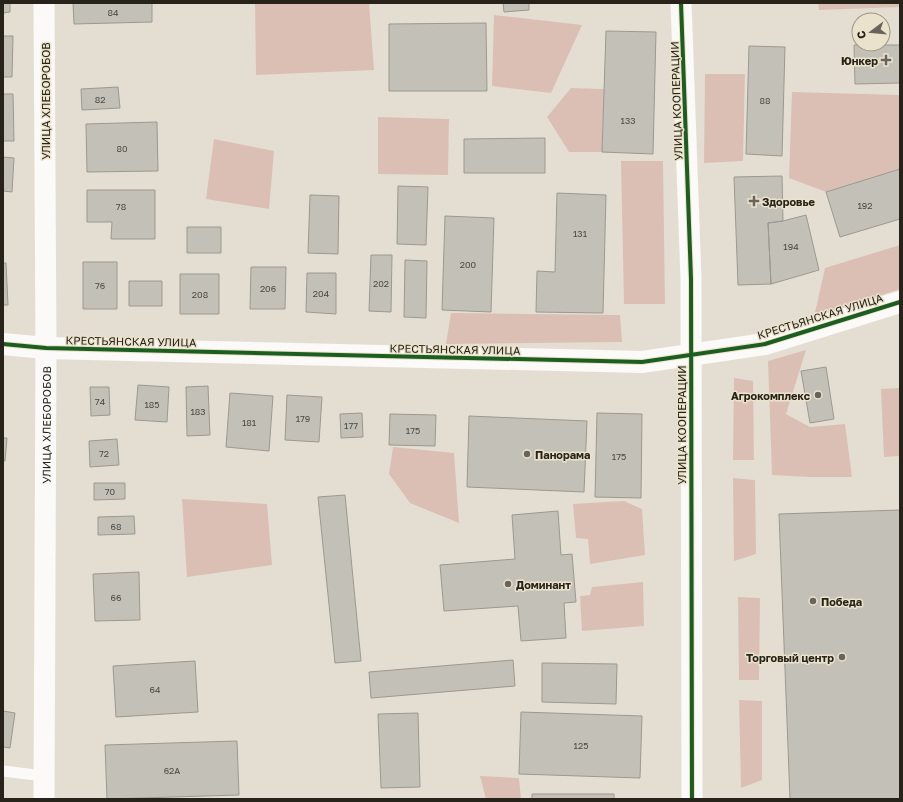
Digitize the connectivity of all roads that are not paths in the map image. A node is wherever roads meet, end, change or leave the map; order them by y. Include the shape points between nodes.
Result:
1 (44, 3) edge
2 (681, 3) edge
3 (900, 302) edge
4 (3, 344) edge
5 (46, 348) junction
6 (691, 356) junction
7 (3, 771) edge
8 (44, 776) junction
9 (44, 799) edge
10 (692, 799) edge

1 - 5 street, УЛИЦА ХЛЕБОРОБОВ
2 - 6 street, УЛИЦА КООПЕРАЦИИ via 691,279
3 - 6 street, КРЕСТЬЯНСКАЯ УЛИЦА via 765,344
4 - 5 street, КРЕСТЬЯНСКАЯ УЛИЦА
5 - 6 street, КРЕСТЬЯНСКАЯ УЛИЦА via 642,362
5 - 8 street, УЛИЦА ХЛЕБОРОБОВ
6 - 10 street, УЛИЦА КООПЕРАЦИИ
7 - 8 lane
8 - 9 street, УЛИЦА ХЛЕБОРОБОВ

